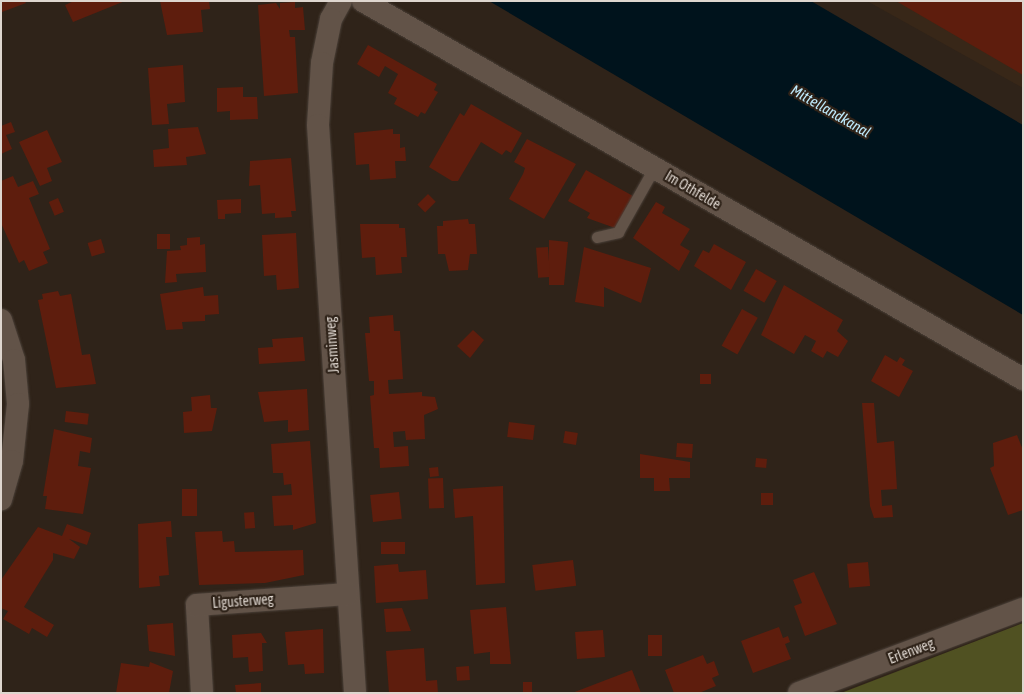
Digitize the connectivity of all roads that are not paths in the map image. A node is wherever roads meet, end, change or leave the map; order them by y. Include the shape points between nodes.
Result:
1 (341, 1) edge
2 (363, 1) edge
3 (654, 168) junction
4 (597, 237) dead end
5 (1, 320) edge
6 (1023, 378) edge
7 (1, 499) edge
8 (348, 594) junction
9 (1023, 609) edge
10 (202, 693) edge
11 (355, 693) edge
12 (799, 693) edge

1 - 8 street, Jasminweg via 331,19 322,63 318,125
2 - 3 street, Im Othfelde
3 - 4 lane via 618,232
3 - 6 street, Im Othfelde
5 - 7 street via 14,360 18,404 12,461
8 - 10 street, Ligusterweg via 198,605
8 - 11 street, Jasminweg
9 - 12 street, Erlenweg

